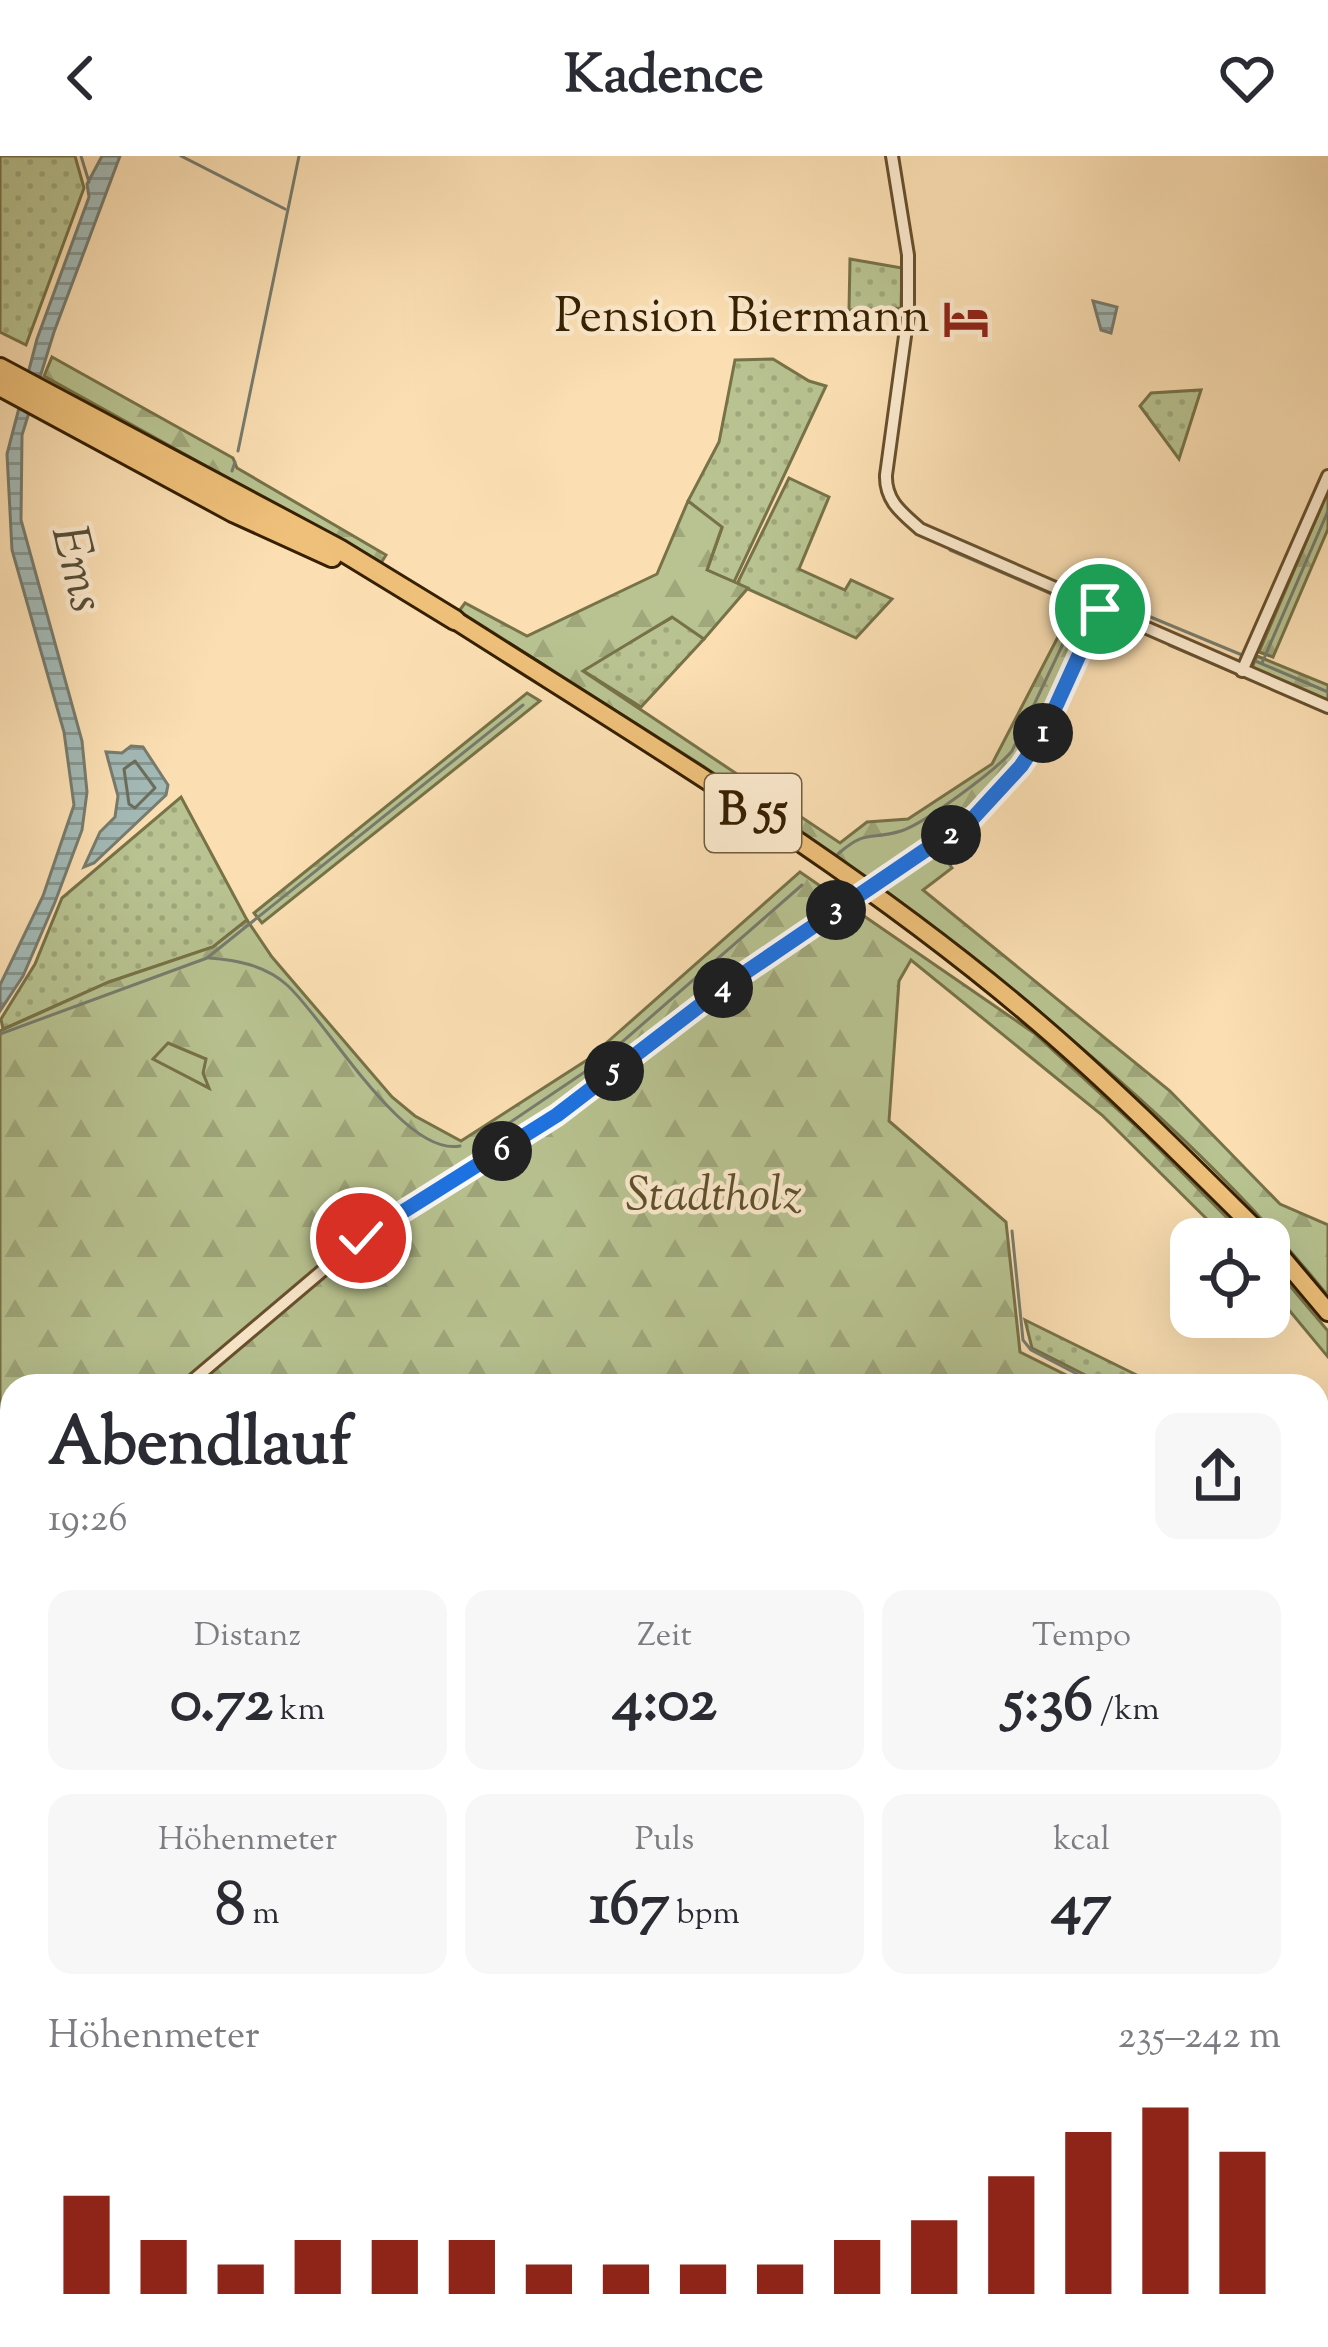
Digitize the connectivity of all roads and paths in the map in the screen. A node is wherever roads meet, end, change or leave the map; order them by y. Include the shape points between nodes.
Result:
1 (892, 156) edge
2 (0, 368) edge
3 (0, 386) edge
4 (60, 408) junction
5 (1328, 476) edge
6 (1100, 609) junction
7 (455, 620) joint
8 (1242, 670) junction
9 (1328, 707) edge
10 (1244, 1218) edge
11 (1290, 1268) edge
12 (1328, 1312) edge
13 (200, 1374) edge

1 - 6 street via 908,314 886,476 890,499 920,529
2 - 4 highway, B 55
3 - 4 highway, B 55
4 - 7 highway, B 55 via 339,549
5 - 8 street
6 - 8 street
6 - 13 street, bridge via 1045,730 964,825 724,987 557,1115 361,1238
7 - 10 main road, B 55 via 696,773 982,976 1148,1121
8 - 9 street
11 - 12 main road, B 55

